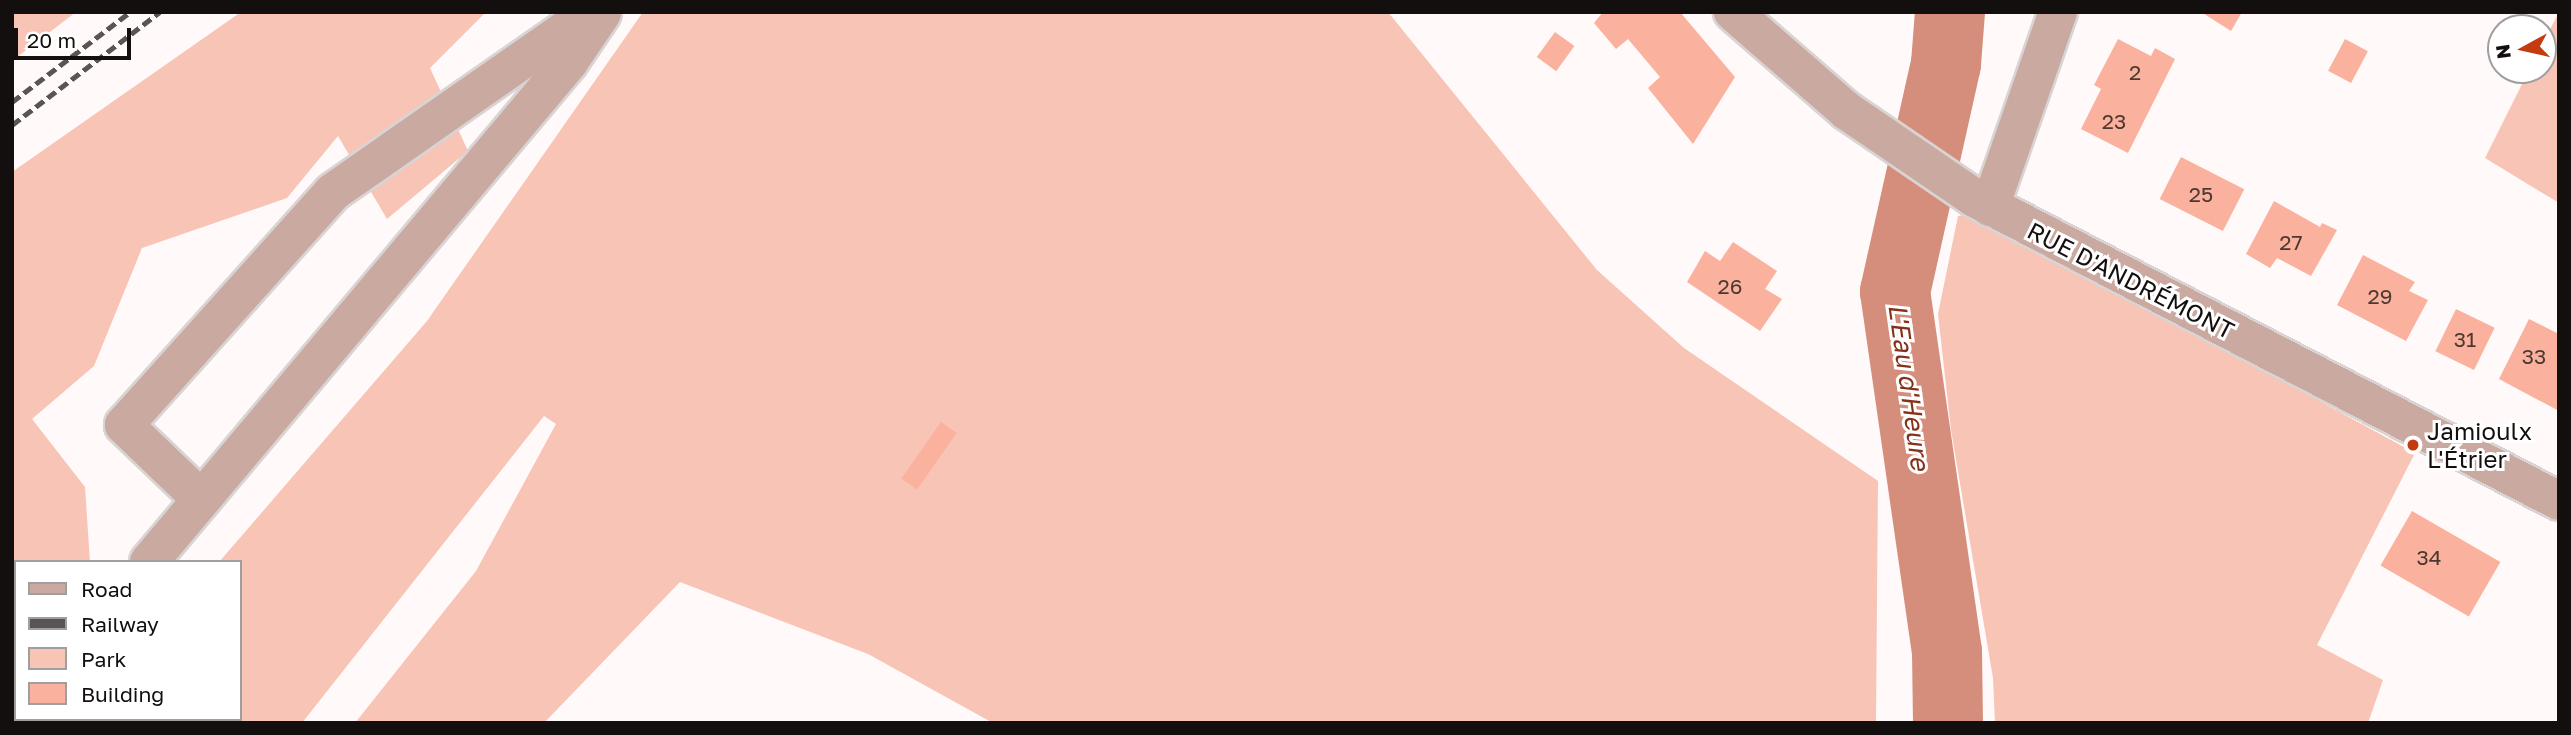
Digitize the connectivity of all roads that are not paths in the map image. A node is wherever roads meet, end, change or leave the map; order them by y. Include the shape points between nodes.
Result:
1 (591, 12) edge
2 (603, 12) edge
3 (1733, 12) edge
4 (2058, 12) edge
5 (1981, 202) junction
6 (198, 497) junction
7 (2559, 501) edge
8 (151, 560) edge

1 - 6 street via 333,192 124,425
2 - 6 street via 569,62
3 - 5 street, RUE D'ANDRÉMONT via 1847,111
4 - 5 street
5 - 7 street, RUE D'ANDRÉMONT
6 - 8 street

